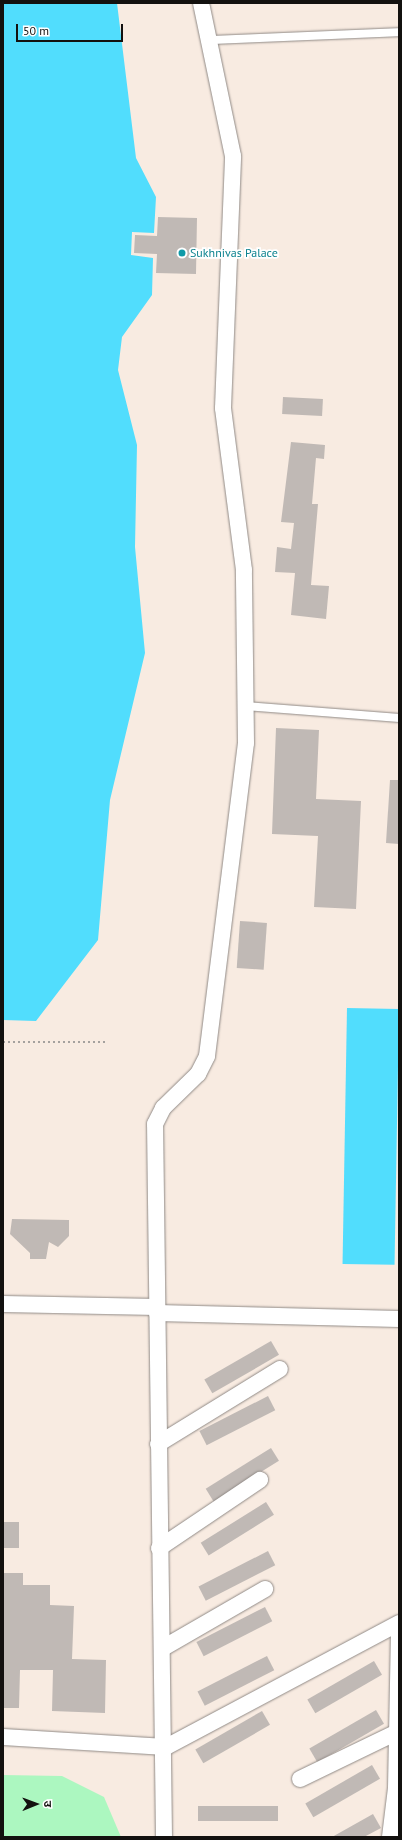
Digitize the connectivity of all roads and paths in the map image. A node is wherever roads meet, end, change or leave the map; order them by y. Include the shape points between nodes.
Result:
1 (201, 3) edge
2 (399, 32) edge
3 (210, 40) junction
4 (246, 706) junction
5 (399, 718) edge
6 (3, 1042) edge
7 (105, 1042) dead end
8 (3, 1304) edge
9 (157, 1310) junction
10 (399, 1319) edge
11 (280, 1368) dead end
12 (158, 1444) junction
13 (260, 1480) dead end
14 (160, 1548) junction
15 (265, 1589) dead end
16 (399, 1623) edge
17 (399, 1637) edge
18 (163, 1648) junction
19 (398, 1713) edge
20 (395, 1733) junction
21 (3, 1737) edge
22 (166, 1747) junction
23 (300, 1779) dead end
24 (398, 1788) edge
25 (388, 1836) edge
26 (164, 1837) edge

1 - 3 street
2 - 3 lane
3 - 4 street via 233,156 225,283 223,408 244,570
4 - 5 lane
4 - 9 street via 246,743 207,1056 198,1074 163,1108 155,1124
6 - 7 path
8 - 9 street
9 - 10 street
9 - 12 street
11 - 12 street
12 - 14 street
13 - 14 street
14 - 18 street
15 - 18 street
16 - 22 street
17 - 19 street
18 - 22 street
19 - 20 street
20 - 23 street
20 - 24 street
21 - 22 street
22 - 26 street
24 - 25 street

